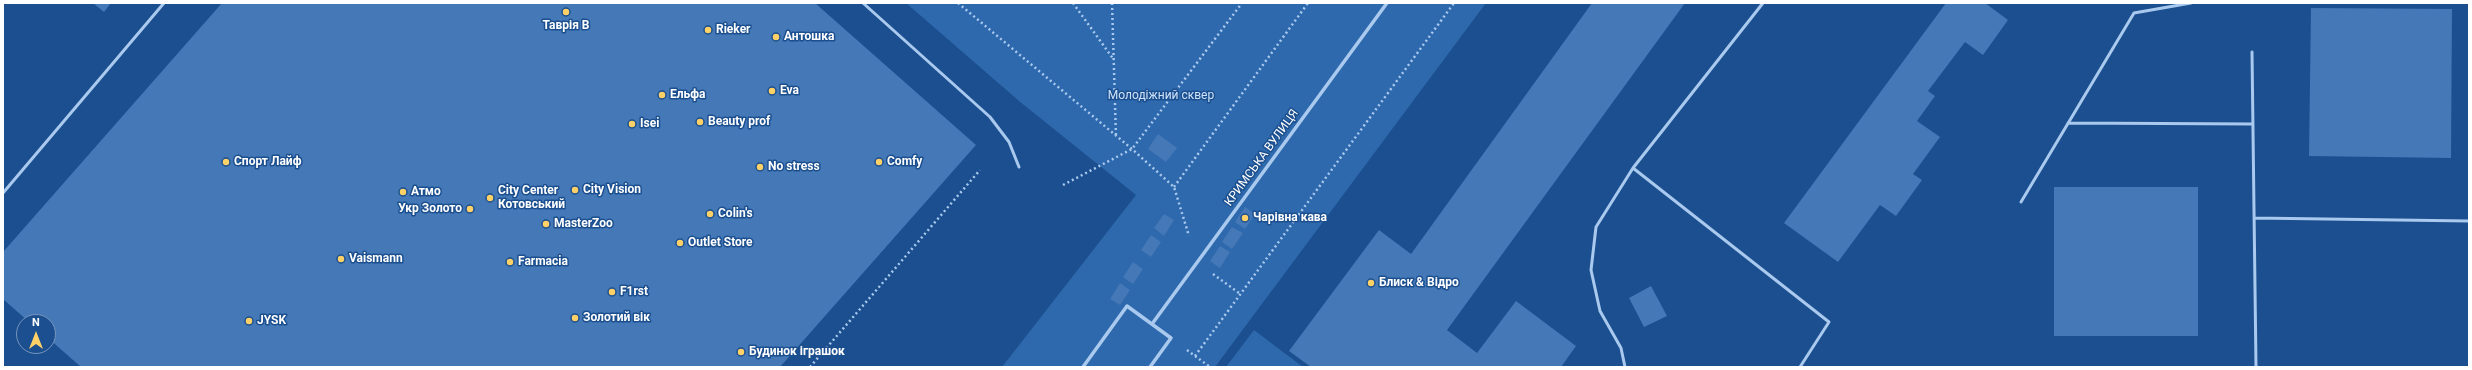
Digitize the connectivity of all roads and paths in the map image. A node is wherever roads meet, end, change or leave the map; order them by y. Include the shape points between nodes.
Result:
1 (164, 3) edge
2 (863, 3) edge
3 (958, 3) edge
4 (1073, 3) edge
5 (1112, 3) edge
6 (1242, 3) edge
7 (1308, 3) edge
8 (1387, 3) edge
9 (1454, 3) edge
10 (1762, 3) edge
11 (2191, 3) edge
12 (2252, 52) dead end
13 (1114, 61) junction
14 (2068, 122) junction
15 (2253, 124) junction
16 (1116, 137) junction
17 (1132, 149) junction
18 (1019, 167) dead end
19 (1633, 168) junction
20 (980, 170) dead end
21 (1063, 185) dead end
22 (1174, 187) junction
23 (3, 193) edge
24 (2021, 202) dead end
25 (2254, 218) junction
26 (2469, 222) edge
27 (1198, 264) junction
28 (1239, 293) junction
29 (1152, 324) junction
30 (1171, 338) junction
31 (1195, 356) junction
32 (810, 367) edge
33 (1083, 367) edge
34 (1150, 367) edge
35 (1210, 367) edge
36 (1625, 367) edge
37 (1800, 367) edge
38 (2256, 367) edge

1 - 23 lane
2 - 18 lane via 990,117 1009,142
3 - 16 path
4 - 13 path
5 - 13 path
6 - 17 path
7 - 22 path
8 - 27 street, КРИМСЬКА ВУЛИЦЯ
9 - 28 path
10 - 19 lane
11 - 14 lane via 2134,13
12 - 15 lane
13 - 16 path
14 - 15 lane
14 - 24 lane
15 - 25 lane
16 - 17 path
17 - 21 path
17 - 22 path
19 - 36 lane via 1596,227 1591,270 1600,311 1621,348
19 - 37 lane via 1830,322
20 - 32 path
22 - 27 path
25 - 26 lane
25 - 38 lane
27 - 28 path
27 - 29 street, КРИМСЬКА ВУЛИЦЯ
28 - 31 path
29 - 30 street
29 - 33 street via 1127,306
30 - 31 path
30 - 34 street
31 - 35 path

